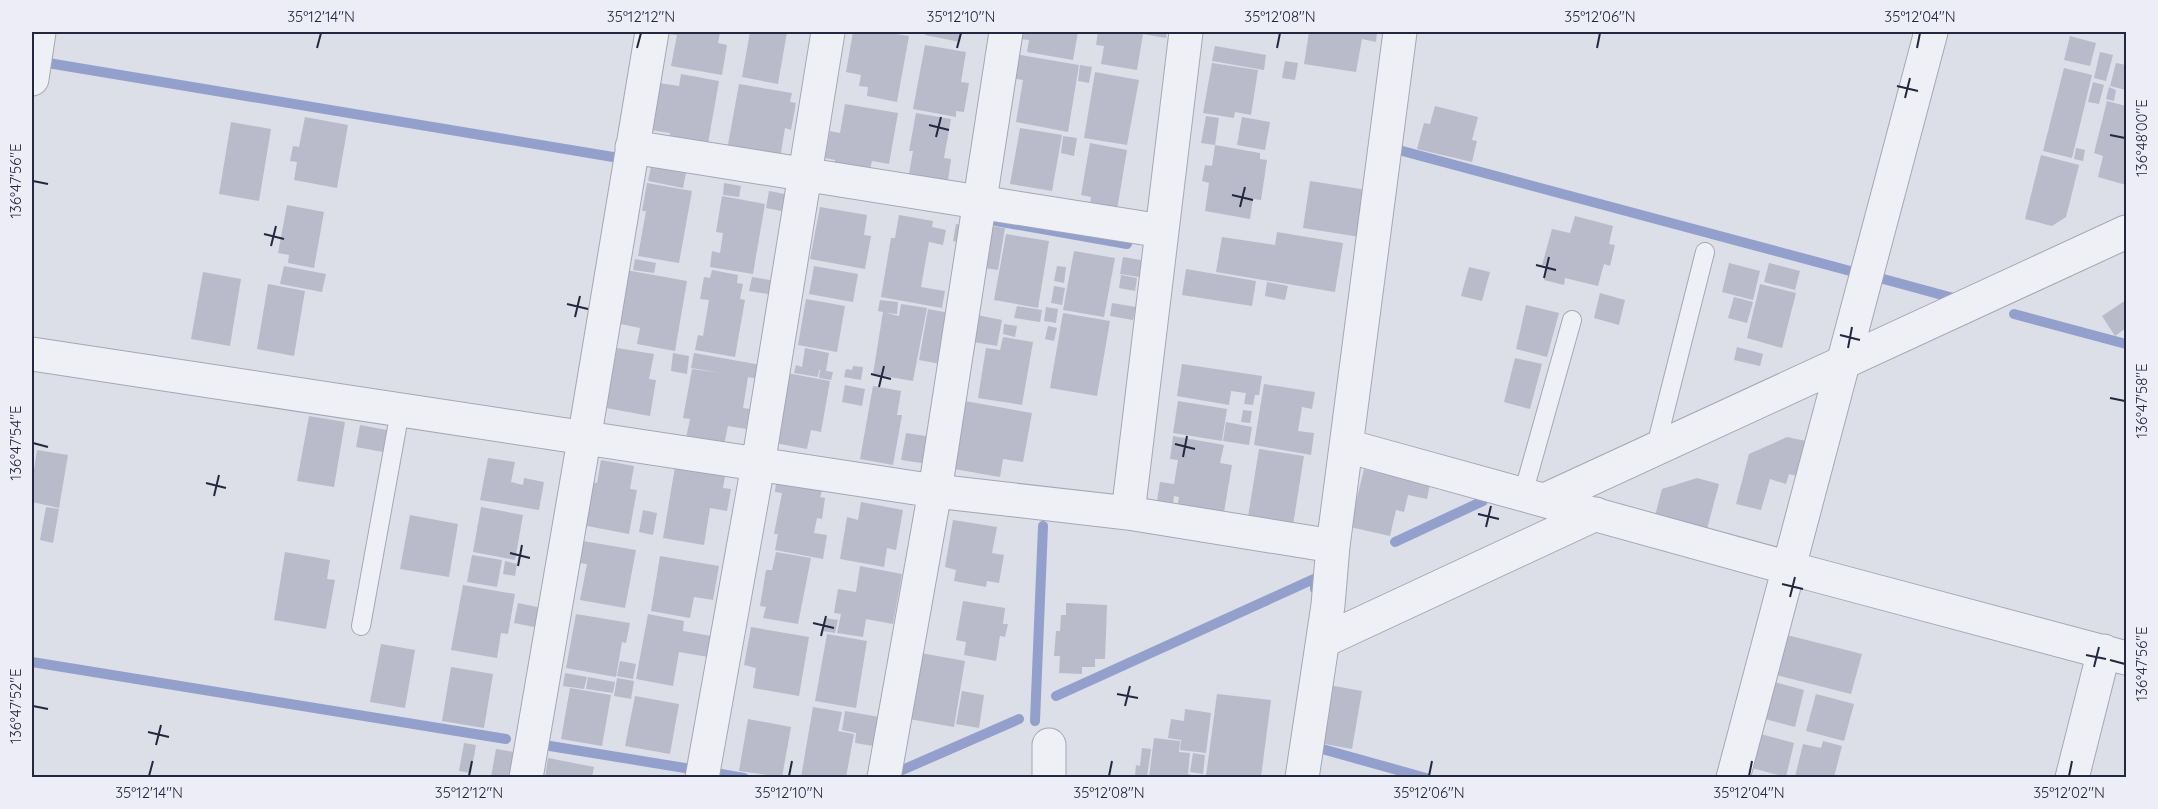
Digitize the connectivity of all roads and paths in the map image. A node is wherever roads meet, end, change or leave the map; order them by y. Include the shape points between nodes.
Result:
1 (39, 32) edge
2 (652, 32) edge
3 (828, 32) edge
4 (1006, 32) edge
5 (1186, 32) edge
6 (1400, 32) edge
7 (1931, 32) edge
8 (32, 79) edge
9 (632, 147) junction
10 (804, 175) junction
11 (980, 202) junction
12 (1162, 231) junction
13 (2127, 232) edge
14 (1705, 252) dead end
15 (1572, 320) dead end
16 (32, 354) edge
17 (1843, 363) junction
18 (400, 411) junction
19 (584, 440) junction
20 (1347, 446) junction
21 (1655, 450) junction
22 (758, 465) junction
23 (935, 491) junction
24 (1534, 497) junction
25 (1128, 513) junction
26 (1596, 514) junction
27 (1333, 546) junction
28 (1789, 568) junction
29 (361, 626) dead end
30 (1323, 641) junction
31 (2115, 655) edge
32 (1050, 745) dead end
33 (526, 777) edge
34 (702, 777) edge
35 (884, 777) edge
36 (1049, 777) edge
37 (1302, 777) edge
38 (1733, 777) edge
39 (2072, 777) edge

1 - 8 street
2 - 9 street
3 - 10 street
4 - 11 street
5 - 12 street
6 - 20 street
7 - 17 street
9 - 10 street
9 - 19 street
10 - 11 street
10 - 22 street
11 - 12 street
11 - 23 street
12 - 25 street
13 - 17 street
14 - 21 lane
15 - 24 lane
16 - 18 street
17 - 21 street
17 - 28 street
18 - 19 street
18 - 29 lane
19 - 22 street
19 - 33 street
20 - 24 street
20 - 27 street
21 - 24 street
22 - 23 street
22 - 34 street
23 - 25 street
23 - 35 street
24 - 26 street
25 - 27 street
26 - 28 street
26 - 30 street
27 - 30 street
28 - 31 street
28 - 38 street
30 - 37 street
31 - 39 street
32 - 36 street

